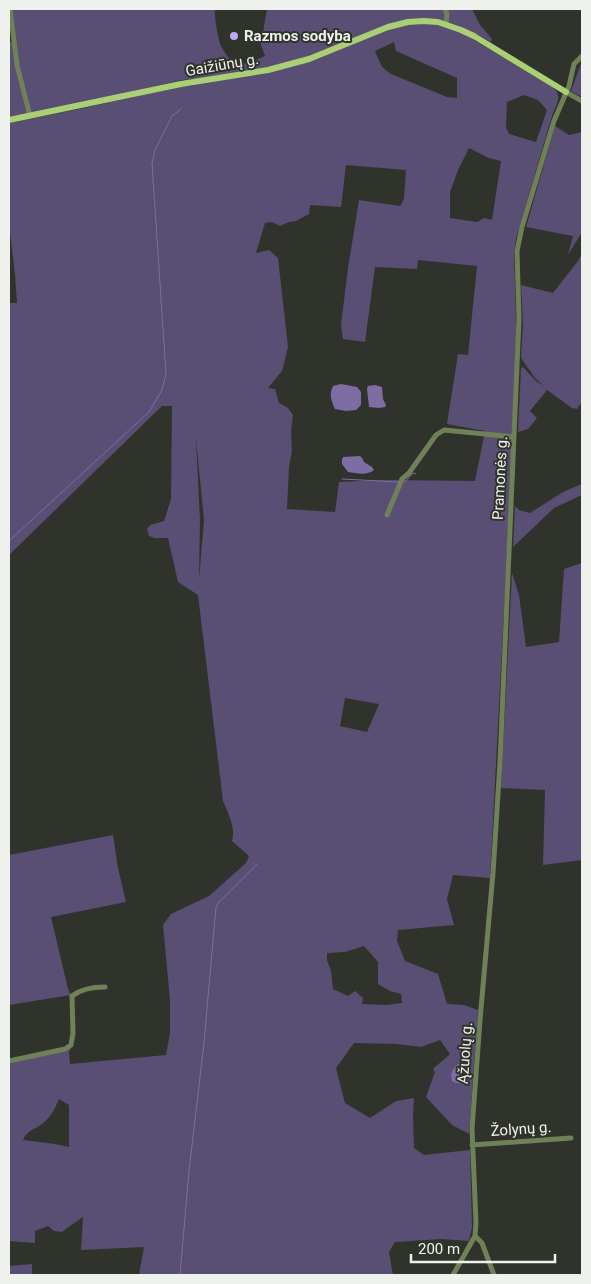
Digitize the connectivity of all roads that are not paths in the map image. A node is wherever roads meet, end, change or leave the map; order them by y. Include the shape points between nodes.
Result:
1 (10, 9) edge
2 (445, 9) edge
3 (446, 24) junction
4 (582, 56) edge
5 (566, 92) junction
6 (582, 101) edge
7 (30, 116) junction
8 (9, 120) edge
9 (514, 437) junction
10 (387, 515) dead end
11 (493, 873) joint
12 (105, 987) dead end
13 (9, 1061) edge
14 (571, 1138) dead end
15 (472, 1145) junction
16 (475, 1236) junction
17 (453, 1275) edge
18 (494, 1275) edge

1 - 7 street via 17,65
2 - 3 street
3 - 5 main road, Gaižiūnų g. via 474,36
3 - 7 main road, Gaižiūnų g. via 424,20 397,24 309,59 268,70 181,84
4 - 5 street, Pramonės g. via 574,64
5 - 6 street
5 - 9 street, Pramonės g. via 529,202 518,251
7 - 8 main road, Gaižiūnų g.
9 - 10 street via 444,430 436,435 402,479
9 - 11 street, Pramonės g.
11 - 15 street, Ąžuolų g.
12 - 13 street via 77,992 72,996 71,1045
14 - 15 street, Žolynų g.
15 - 16 street, Ąžuolų g.
16 - 17 street
16 - 18 street via 482,1243

